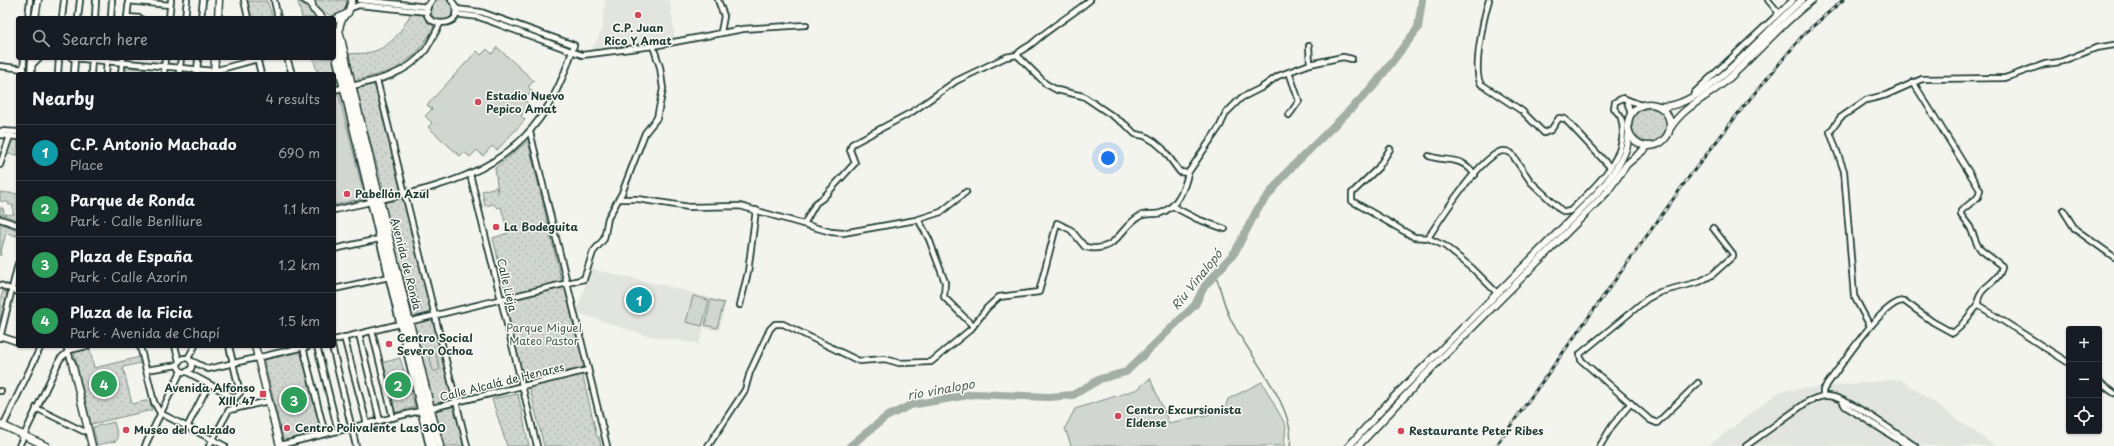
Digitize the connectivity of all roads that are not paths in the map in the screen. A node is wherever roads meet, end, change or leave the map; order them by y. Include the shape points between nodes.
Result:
1 (30, 0) edge
2 (64, 0) edge
3 (80, 0) edge
4 (96, 0) edge
5 (112, 0) edge
6 (128, 0) edge
7 (187, 0) edge
8 (203, 0) edge
9 (219, 0) edge
10 (244, 0) edge
11 (274, 0) edge
12 (304, 0) edge
13 (352, 0) edge
14 (360, 0) edge
15 (432, 0) edge
16 (451, 0) edge
17 (718, 0) edge
18 (1090, 0) edge
19 (1489, 0) edge
20 (1768, 0) edge
21 (1794, 0) edge
22 (1802, 0) edge
23 (1812, 0) edge
24 (37, 1) edge
25 (311, 2) edge
26 (405, 2) edge
27 (171, 3) edge
28 (351, 8) junction
29 (428, 10) junction
30 (456, 12) junction
31 (1778, 12) junction
32 (28, 16) edge
33 (35, 16) edge
34 (62, 16) edge
35 (78, 16) edge
36 (95, 16) edge
37 (111, 16) edge
38 (127, 16) edge
39 (169, 16) edge
40 (185, 16) edge
41 (201, 16) edge
42 (218, 16) edge
43 (248, 16) edge
44 (278, 16) edge
45 (320, 16) edge
46 (344, 16) junction
47 (336, 19) edge
48 (440, 24) junction
49 (806, 25) dead end
50 (721, 32) junction
51 (336, 40) edge
52 (653, 46) junction
53 (1309, 46) dead end
54 (2114, 46) edge
55 (574, 48) junction
56 (1017, 55) junction
57 (1352, 59) dead end
58 (24, 60) edge
59 (59, 60) edge
60 (75, 60) edge
61 (92, 60) edge
62 (107, 60) edge
63 (122, 60) edge
64 (165, 60) edge
65 (181, 60) edge
66 (198, 60) edge
67 (215, 60) edge
68 (253, 60) edge
69 (259, 60) edge
70 (288, 60) edge
71 (32, 61) edge
72 (1310, 64) junction
73 (0, 66) edge
74 (164, 66) junction
75 (180, 68) junction
76 (23, 71) edge
77 (31, 72) edge
78 (58, 72) edge
79 (74, 72) edge
80 (91, 72) edge
81 (106, 72) edge
82 (121, 72) edge
83 (164, 72) edge
84 (179, 72) edge
85 (197, 72) edge
86 (214, 72) edge
87 (261, 72) edge
88 (291, 72) edge
89 (1289, 72) junction
90 (377, 80) junction
91 (1913, 82) junction
92 (347, 87) junction
93 (336, 90) edge
94 (1691, 98) junction
95 (1626, 99) junction
96 (1641, 105) junction
97 (1659, 106) junction
98 (1631, 114) junction
99 (1289, 115) dead end
100 (1671, 127) junction
101 (0, 131) edge
102 (530, 132) junction
103 (16, 133) edge
104 (1629, 133) junction
105 (16, 134) edge
106 (0, 135) edge
107 (10, 136) junction
108 (1647, 147) junction
109 (1390, 149) dead end
110 (1429, 156) dead end
111 (0, 165) edge
112 (1610, 167) junction
113 (1188, 173) junction
114 (470, 174) junction
115 (1475, 175) junction
116 (966, 192) dead end
117 (405, 193) junction
118 (620, 199) junction
119 (375, 201) junction
120 (1172, 206) junction
121 (336, 210) edge
122 (756, 210) junction
123 (2064, 210) dead end
124 (0, 219) edge
125 (918, 219) junction
126 (16, 224) edge
127 (804, 224) junction
128 (1713, 228) dead end
129 (1225, 229) dead end
130 (1428, 238) junction
131 (379, 239) junction
132 (336, 249) edge
133 (2114, 257) edge
134 (16, 272) edge
135 (388, 277) junction
136 (567, 283) junction
137 (0, 285) edge
138 (12, 289) junction
139 (336, 289) edge
140 (16, 291) edge
141 (1497, 293) junction
142 (500, 299) junction
143 (740, 305) dead end
144 (1978, 305) junction
145 (435, 315) junction
146 (405, 323) junction
147 (973, 326) junction
148 (1870, 326) junction
149 (372, 331) junction
150 (359, 334) junction
151 (0, 337) edge
152 (344, 337) junction
153 (336, 339) edge
154 (16, 341) edge
155 (40, 348) edge
156 (68, 348) edge
157 (140, 348) edge
158 (175, 348) edge
159 (194, 348) edge
160 (229, 348) edge
161 (256, 348) edge
162 (302, 348) edge
163 (306, 348) edge
164 (317, 348) edge
165 (332, 348) edge
166 (258, 358) junction
167 (190, 360) junction
168 (2067, 362) edge
169 (72, 363) joint
170 (179, 363) junction
171 (233, 364) junction
172 (146, 370) junction
173 (588, 370) junction
174 (182, 371) junction
175 (187, 372) junction
176 (1698, 383) dead end
177 (209, 384) junction
178 (2102, 384) edge
179 (522, 387) junction
180 (2114, 393) edge
181 (1823, 396) junction
182 (235, 398) junction
183 (269, 401) junction
184 (1842, 401) junction
185 (456, 402) junction
186 (1631, 403) junction
187 (36, 408) junction
188 (234, 409) junction
189 (426, 410) junction
190 (160, 413) junction
191 (393, 418) junction
192 (380, 421) junction
193 (367, 424) junction
194 (2, 425) edge
195 (187, 427) junction
196 (352, 428) junction
197 (88, 431) junction
198 (338, 431) junction
199 (325, 434) junction
200 (23, 435) junction
201 (213, 440) junction
202 (280, 445) edge
203 (19, 446) edge
204 (46, 446) edge
205 (92, 446) edge
206 (145, 446) edge
207 (209, 446) edge
208 (225, 446) edge
209 (356, 446) edge
210 (429, 446) edge
211 (434, 446) edge
212 (440, 446) edge
213 (467, 446) edge
214 (537, 446) edge
215 (607, 446) edge
216 (708, 446) edge
217 (1349, 446) edge
218 (1358, 446) edge
219 (1600, 446) edge
220 (1746, 446) edge
221 (1908, 446) edge
222 (1915, 446) edge

1 - 32 street
2 - 34 street
3 - 35 street
4 - 36 street
5 - 37 street
6 - 27 street
6 - 38 street
7 - 40 street
8 - 41 street
9 - 42 street
10 - 43 street
11 - 44 street
12 - 25 street
13 - 28 street
14 - 26 street
15 - 29 street
16 - 30 street
17 - 50 street via 724,16
18 - 56 street
19 - 112 street via 1478,55 1478,80 1522,111 1544,133 1548,133 1560,118 1565,119
20 - 31 street
21 - 31 street
22 - 94 street via 1778,20 1720,78
23 - 100 street via 1727,80 1680,116
24 - 33 street
25 - 45 street
26 - 29 street
27 - 39 street
28 - 29 street via 359,6
28 - 46 street
29 - 48 street via 432,20
30 - 48 street via 451,21
30 - 55 street
31 - 94 street
46 - 47 street
46 - 92 street, Avenida de Ronda via 339,30
48 - 90 street via 417,59 396,74
49 - 50 street
50 - 52 street
51 - 92 street, Avenida de Ronda
52 - 55 street via 582,55
52 - 118 street via 660,67 662,99 657,118 645,133
53 - 72 street
54 - 91 street via 2096,48 2060,62 2045,64 2005,78 1922,79
55 - 102 street via 548,109
56 - 113 street via 1046,84 1057,90 1082,96 1126,125 1135,134 1155,142 1180,172
56 - 127 street via 1006,57 956,81 912,112 852,144 850,150 855,163 816,202
57 - 72 street via 1343,57
58 - 76 street
59 - 78 street
60 - 79 street
61 - 80 street
62 - 63 street
62 - 81 street
63 - 74 street
63 - 82 street
64 - 74 street
65 - 75 street
66 - 85 street
67 - 86 street
68 - 86 street
69 - 87 street
70 - 88 street
71 - 77 street
72 - 89 street
73 - 76 street
74 - 75 street
74 - 83 street
75 - 84 street
75 - 85 street
85 - 86 street
89 - 99 street via 1299,101
89 - 113 street via 1278,76 1232,106
90 - 92 street
90 - 117 street
91 - 144 street via 1980,190 1978,197 1961,211 1961,215 1981,250 2002,266 2001,272 1977,298
91 - 148 street via 1856,106 1840,118 1830,132 1844,171 1853,258 1854,296
92 - 93 street
92 - 119 street, Avenida de Ronda
94 - 97 street via 1665,107
95 - 96 street
95 - 98 street
95 - 112 street via 1621,98 1614,103 1614,108 1621,119 1623,140
96 - 97 street
96 - 98 street
97 - 100 street via 1669,117
98 - 104 street
100 - 108 street via 1663,142
101 - 103 street
102 - 114 street via 487,167
102 - 136 street
104 - 108 street via 1635,141
104 - 141 street via 1625,152 1606,183
105 - 107 street
106 - 107 street
107 - 111 street
108 - 218 street via 1632,158 1607,192
109 - 130 street via 1378,168 1352,193 1351,198 1414,237
110 - 115 street via 1445,160 1456,159
112 - 115 street via 1570,211 1565,212 1531,182 1511,153 1500,152 1489,159
113 - 120 street via 1183,190
114 - 117 street via 450,182
114 - 142 street, Calle Lieja
115 - 130 street
116 - 125 street via 941,212
117 - 119 street
117 - 145 street
118 - 122 street via 638,199 689,207 740,206
118 - 136 street via 608,218 604,239 593,252 584,279
119 - 121 street
119 - 131 street, Avenida de Ronda
119 - 146 street, Avenida de Ronda
120 - 129 street
120 - 147 street via 1162,212 1141,215 1117,239 1094,249 1085,247 1071,230 1057,223 1039,292 1000,297 987,308
122 - 127 street
122 - 143 street via 748,272
123 - 133 street via 2075,228
124 - 126 street
125 - 127 street via 843,233
125 - 147 street via 929,239 945,282 944,297
128 - 186 street via 1733,256 1712,275 1699,282 1660,292 1648,299 1580,354 1581,360
130 - 141 street via 1445,246
131 - 132 street
131 - 135 street, Avenida de Ronda
134 - 138 street
135 - 139 street
135 - 146 street, Avenida de Ronda
136 - 142 street
136 - 173 street
137 - 138 street
138 - 140 street
138 - 151 street
141 - 217 street
142 - 145 street
142 - 179 street, Calle Lieja
144 - 148 street via 1953,333 1904,301 1898,300
144 - 168 street
145 - 146 street
145 - 185 street
146 - 149 street
146 - 189 street, Avenida de Ronda
147 - 216 street via 931,362 900,363 885,359 859,361 783,324 775,324 770,329 750,372 745,390
148 - 181 street via 1823,390
149 - 150 street
149 - 191 street
150 - 152 street
150 - 192 street
151 - 154 street
152 - 153 street
152 - 193 street
155 - 194 street
156 - 169 street
156 - 187 street
157 - 172 street
158 - 170 street
159 - 167 street
160 - 171 street
161 - 166 street
162 - 166 street
163 - 199 street
164 - 198 street
165 - 196 street
166 - 171 street
166 - 183 street
167 - 170 street via 184,358
167 - 171 street via 208,369
167 - 175 street via 192,368
169 - 197 street
170 - 172 street
170 - 174 street
171 - 182 street via 240,392
172 - 190 street via 154,402
173 - 179 street, Calle Alcalá de Henares
173 - 215 street
174 - 175 street
174 - 190 street
175 - 177 street
176 - 186 street via 1657,423
177 - 182 street
177 - 195 street
178 - 180 street
179 - 185 street, Calle Alcalá de Henares
179 - 214 street, Calle Lieja
181 - 184 street
181 - 220 street via 1807,402
182 - 188 street
183 - 188 street
183 - 202 street
184 - 221 street via 1845,406
184 - 222 street via 1847,401
185 - 189 street, Calle Alcalá de Henares
185 - 213 street
186 - 219 street
187 - 197 street via 83,431
187 - 200 street
188 - 201 street via 229,410
189 - 191 street, Calle Alcalá de Henares
189 - 210 street, Avenida de Ronda
189 - 211 street, Avenida de Ronda
189 - 212 street, Avenida de Ronda
190 - 195 street
190 - 206 street
191 - 192 street, Calle Alcalá de Henares
192 - 193 street, Calle Alcalá de Henares
193 - 196 street, Calle Alcalá de Henares
194 - 200 street
195 - 201 street
196 - 198 street, Calle Alcalá de Henares
196 - 209 street
197 - 205 street
198 - 199 street, Calle Alcalá de Henares
199 - 202 street, Calle Alcalá de Henares
200 - 203 street
200 - 204 street
201 - 207 street
201 - 208 street

